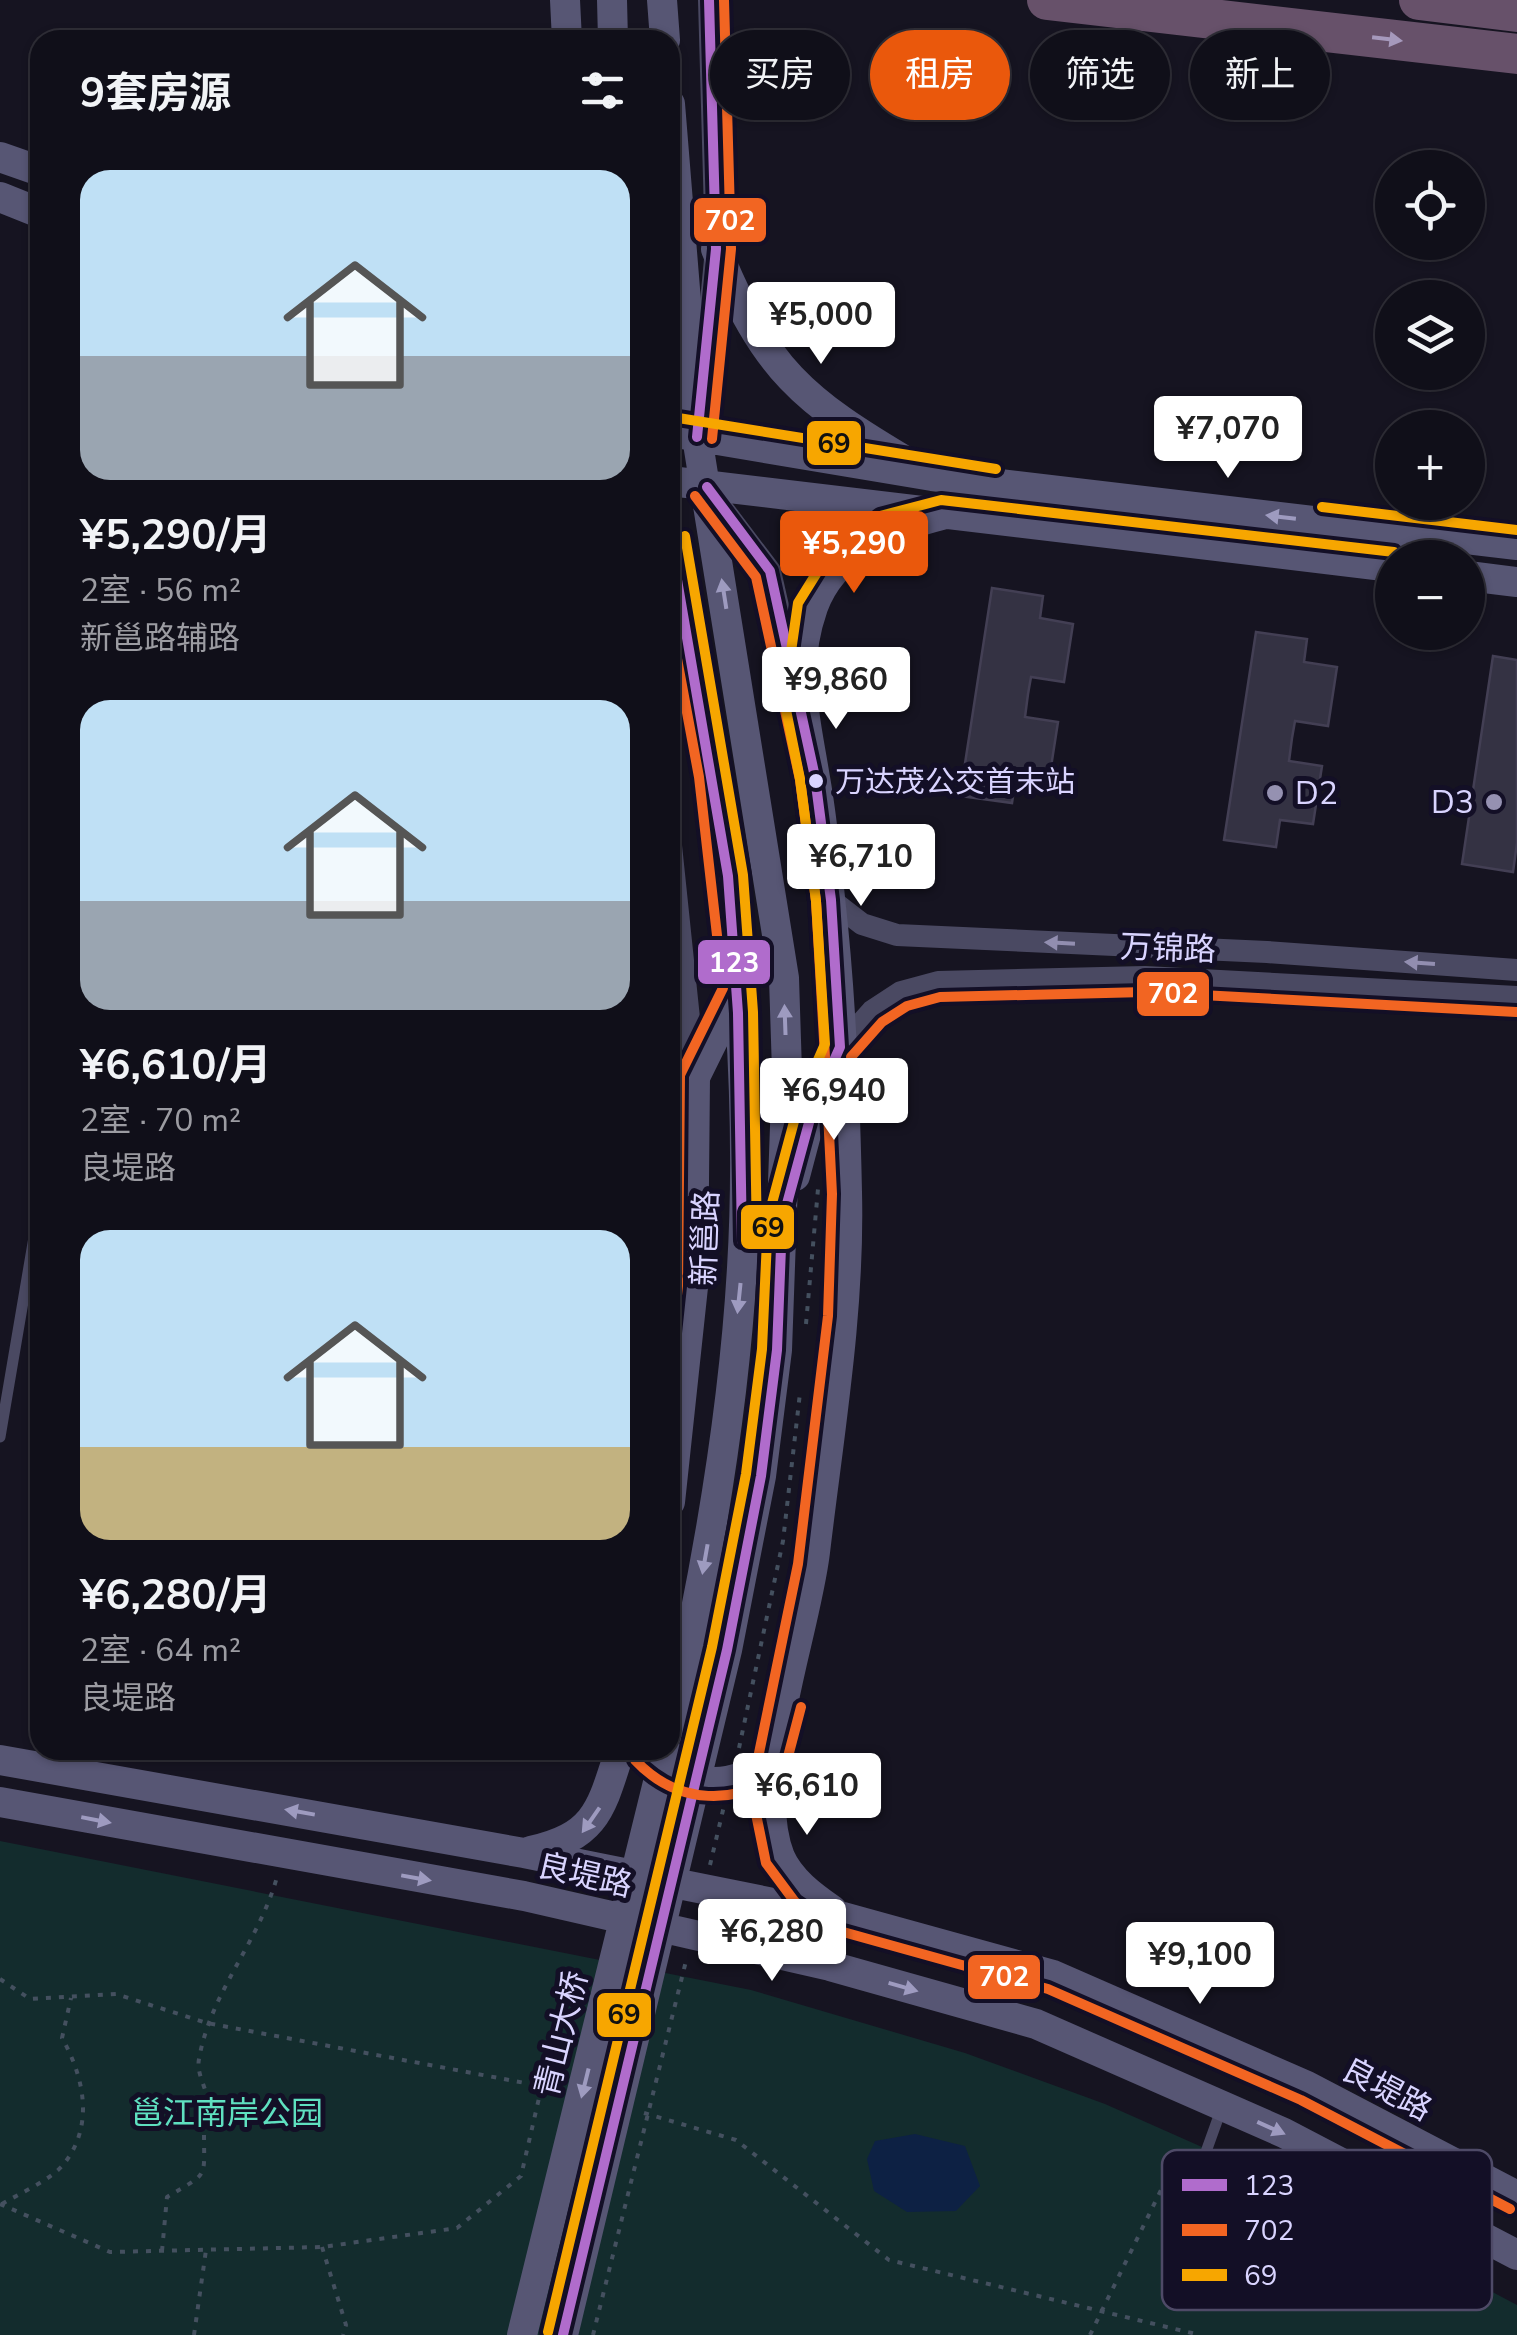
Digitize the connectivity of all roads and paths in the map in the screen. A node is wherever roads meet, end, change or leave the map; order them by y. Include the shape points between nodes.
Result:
1 (566, 0) edge
2 (612, 0) edge
3 (662, 0) edge
4 (709, 0) edge
5 (1047, 0) edge
6 (1419, 0) edge
7 (1517, 12) edge
8 (568, 30) edge
9 (613, 30) edge
10 (664, 30) edge
11 (1517, 54) edge
12 (0, 157) edge
13 (30, 167) edge
14 (0, 197) edge
15 (30, 209) edge
16 (716, 249) junction
17 (680, 340) edge
18 (684, 434) edge
19 (932, 476) junction
20 (680, 483) edge
21 (707, 487) junction
22 (942, 514) junction
23 (1517, 545) edge
24 (1375, 566) edge
25 (1485, 578) edge
26 (1517, 582) edge
27 (680, 599) edge
28 (680, 683) edge
29 (799, 700) junction
30 (701, 724) junction
31 (831, 900) junction
32 (680, 932) edge
33 (1517, 970) edge
34 (738, 991) junction
35 (1517, 998) edge
36 (840, 1047) junction
37 (695, 1077) junction
38 (742, 1171) junction
39 (818, 1184) dead end
40 (782, 1222) junction
41 (30, 1261) edge
42 (804, 1342) dead end
43 (801, 1382) dead end
44 (680, 1409) edge
45 (0, 1437) edge
46 (792, 1481) dead end
47 (680, 1680) edge
48 (773, 1759) junction
49 (0, 1760) edge
50 (616, 1760) edge
51 (654, 1760) edge
52 (664, 1760) edge
53 (0, 1802) edge
54 (365, 1824) junction
55 (524, 1853) junction
56 (359, 1868) junction
57 (276, 1880) dead end
58 (843, 1917) junction
59 (71, 1998) dead end
60 (542, 2085) dead end
61 (1223, 2106) junction
62 (1207, 2150) edge
63 (1310, 2150) edge
64 (1429, 2150) edge
65 (1492, 2183) edge
66 (1162, 2188) edge
67 (1517, 2196) edge
68 (1, 2204) edge
69 (1492, 2241) edge
70 (322, 2246) junction
71 (206, 2250) junction
72 (162, 2251) junction
73 (1517, 2254) edge
74 (194, 2335) edge
75 (343, 2335) edge
76 (522, 2335) edge
77 (563, 2335) edge
78 (1090, 2335) edge

1 - 8 main road
2 - 9 main road
3 - 10 main road
4 - 16 street
5 -> 11 highway
6 - 7 highway
12 - 13 main road
14 - 15 main road
16 - 18 street
16 - 19 main road via 742,315 789,377 854,432
17 - 18 main road
18 - 19 main road
18 - 21 main road
23 -> 19 main road
20 - 21 main road
21 - 22 main road
21 - 29 street via 770,571
40 -> 21 main road via 784,978
22 - 24 main road
22 - 29 main road via 888,528 825,584 813,608
25 - 26 main road
27 - 30 main road, 新邕路
28 - 30 main road
29 - 31 main road
30 - 34 main road, 新邕路 via 722,834
33 -> 31 street, 万锦路 via 897,935 862,924
31 - 36 main road
32 - 37 street
34 - 37 main road
34 - 38 main road, 新邕路
35 - 36 street, 万锦路 via 1145,977 938,982 901,992 872,1010
36 - 40 main road via 813,1108
36 - 48 main road via 844,1317 813,1566
37 - 38 main road via 730,1132
37 - 44 main road via 693,1287
38 -> 47 main road, 新邕路 via 742,1267 722,1464
39 - 42 path
40 - 77 main road via 777,1350 760,1476 688,1825
41 - 45 lane
43 - 46 path
48 - 51 main road via 724,1784 689,1779
48 - 58 main road via 770,1807 780,1858 806,1892
54 -> 49 main road, 良堤路
50 -> 55 main road via 596,1818 582,1834
52 -> 76 main road, 青山大桥
53 -> 56 main road, 良堤路
54 - 55 main road, 良堤路
54 - 56 main road
55 - 58 main road, 良堤路
56 -> 61 main road, 良堤路 via 524,1896 830,1966 1036,2024
57 - 72 path via 262,1924 207,2023 197,2064 208,2104 208,2161 201,2177 166,2197
58 - 64 main road, 良堤路 via 1054,1976 1307,2086
59 - 68 path via 62,2038 78,2066 85,2122 62,2166
60 - 70 path via 521,2176 457,2228
61 - 62 lane
61 -> 63 main road, 良堤路
65 - 67 main road, 良堤路
66 - 78 path
68 - 72 path via 110,2252
69 -> 73 main road, 良堤路
70 - 71 path
70 - 75 path via 346,2325
71 - 72 path
71 - 74 path

